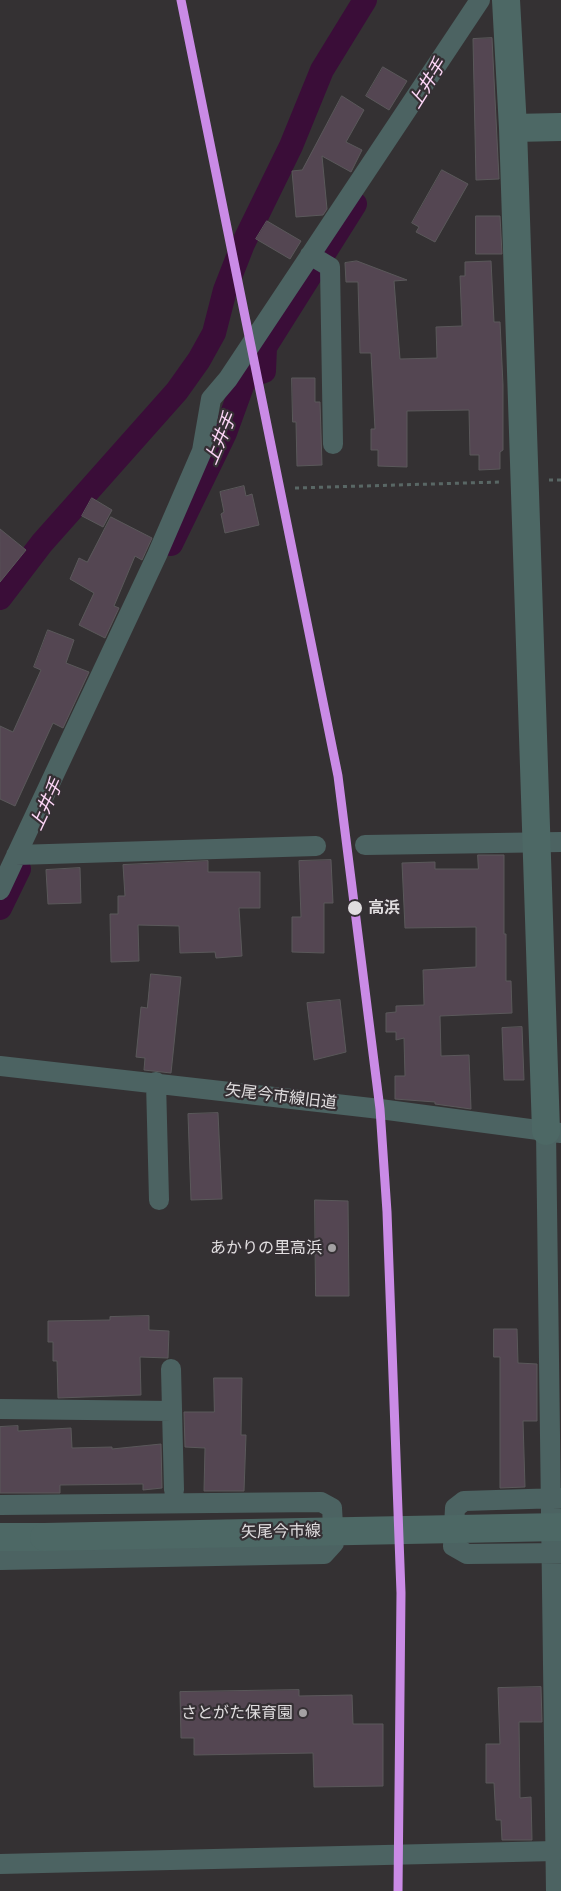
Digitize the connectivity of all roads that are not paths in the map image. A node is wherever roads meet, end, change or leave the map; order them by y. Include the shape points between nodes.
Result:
1 (480, 0) edge
2 (506, 0) edge
3 (561, 127) edge
4 (513, 128) junction
5 (310, 255) junction
6 (332, 444) dead end
7 (549, 842) edge
8 (365, 845) dead end
9 (316, 846) dead end
10 (16, 855) junction
11 (0, 890) edge
12 (0, 1066) edge
13 (156, 1082) junction
14 (554, 1132) edge
15 (159, 1200) dead end
16 (171, 1369) dead end
17 (0, 1409) edge
18 (172, 1411) junction
19 (174, 1490) dead end
20 (555, 1498) edge
21 (0, 1505) edge
22 (561, 1527) edge
23 (0, 1538) edge
24 (556, 1553) edge
25 (0, 1560) edge
26 (555, 1851) junction
27 (0, 1864) edge
28 (556, 1891) edge

1 - 5 street
2 - 4 street
3 - 4 street
4 - 7 street via 524,481
5 - 6 street via 330,268
5 - 10 street via 228,379 211,399 202,451
7 - 8 street
7 - 14 street
9 - 10 street
10 - 11 street
12 - 13 street, 矢尾今市線旧道
13 - 14 street, 矢尾今市線旧道
13 - 15 street
14 - 20 street
16 - 18 street
17 - 18 street
18 - 19 street
20 - 24 street
20 - 24 street via 464,1501 455,1508 453,1546 467,1554
21 - 25 street via 321,1502 332,1508 334,1543 324,1554
22 - 23 street, 矢尾今市線, bridge
24 - 26 street
26 - 27 street
26 - 28 street

